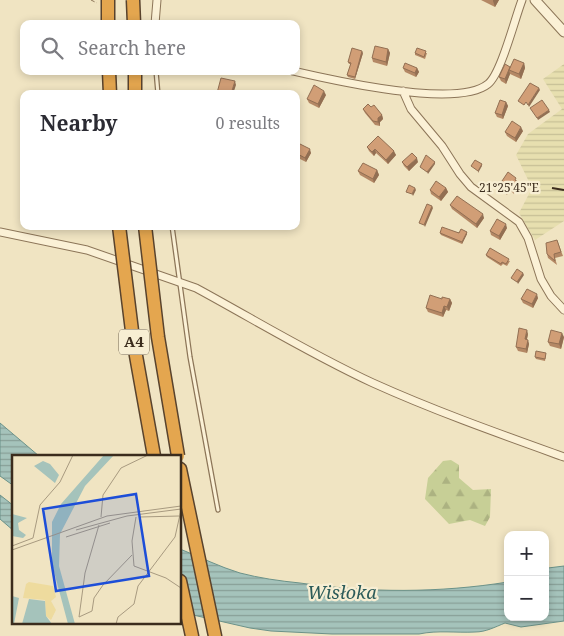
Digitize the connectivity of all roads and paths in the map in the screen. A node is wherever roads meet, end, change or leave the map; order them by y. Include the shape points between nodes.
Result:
1 (91, 0) edge
2 (133, 0) edge
3 (157, 0) edge
4 (522, 0) edge
5 (535, 0) edge
6 (104, 2) edge
7 (107, 20) edge
8 (134, 20) edge
9 (155, 20) edge
10 (564, 32) edge
11 (300, 72) edge
12 (109, 75) edge
13 (135, 75) edge
14 (156, 75) edge
15 (110, 90) edge
16 (135, 90) edge
17 (158, 90) edge
18 (403, 91) junction
19 (119, 230) edge
20 (145, 230) edge
21 (173, 230) edge
22 (0, 232) edge
23 (180, 281) junction
24 (564, 310) edge
25 (154, 455) edge
26 (178, 455) edge
27 (564, 457) edge
28 (181, 474) edge
29 (218, 510) dead end
30 (181, 586) edge
31 (192, 636) edge
32 (214, 636) edge

1 - 6 path
2 - 8 highway, bridge
3 - 9 street
4 - 18 street via 502,58 489,84 459,94
5 - 10 street
6 - 7 highway, bridge
11 - 18 street
12 - 15 highway
13 - 16 highway
14 - 17 lane
18 - 24 street via 411,109 471,187 519,222 528,238 541,279
19 - 25 highway, A4, bridge via 133,339
20 - 26 highway, A4, bridge via 158,337
21 - 23 lane
22 - 23 street via 87,250
23 - 27 street via 374,384
23 - 29 lane via 190,357
28 - 32 highway
30 - 31 highway

